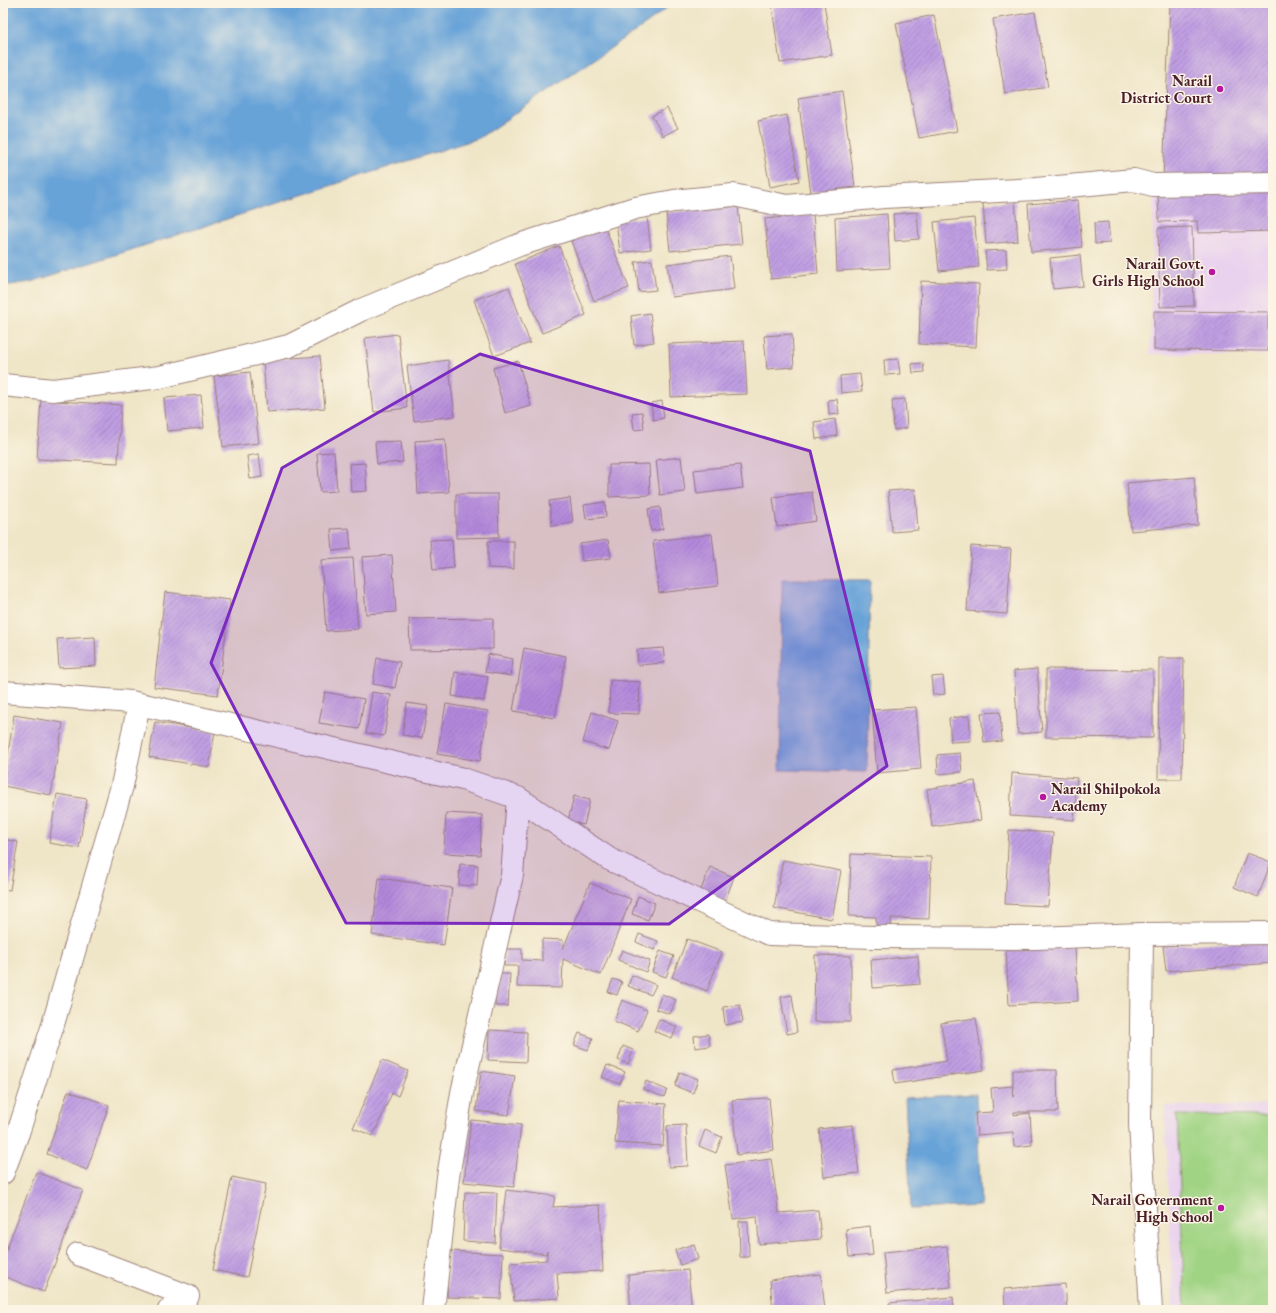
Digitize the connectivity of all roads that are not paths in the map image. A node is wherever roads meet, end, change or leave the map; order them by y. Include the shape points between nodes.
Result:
1 (1273, 183) edge
2 (3, 385) edge
3 (3, 692) edge
4 (139, 704) junction
5 (518, 798) junction
6 (1273, 933) edge
7 (1142, 934) junction
8 (3, 1173) edge
9 (78, 1254) dead end
10 (169, 1310) edge
11 (433, 1310) edge
12 (1151, 1310) edge

1 - 2 street via 1153,185 1134,180 787,206 733,195 674,201 635,208 518,245 361,310 289,346 160,377 54,390
3 - 4 street
4 - 5 street via 463,778
4 - 8 street via 122,786 49,1036
5 - 7 street via 608,859 769,934 1036,938
5 - 11 street via 512,875 462,1093 448,1177
6 - 7 street
7 - 12 street via 1140,1124
9 - 10 street via 188,1296

